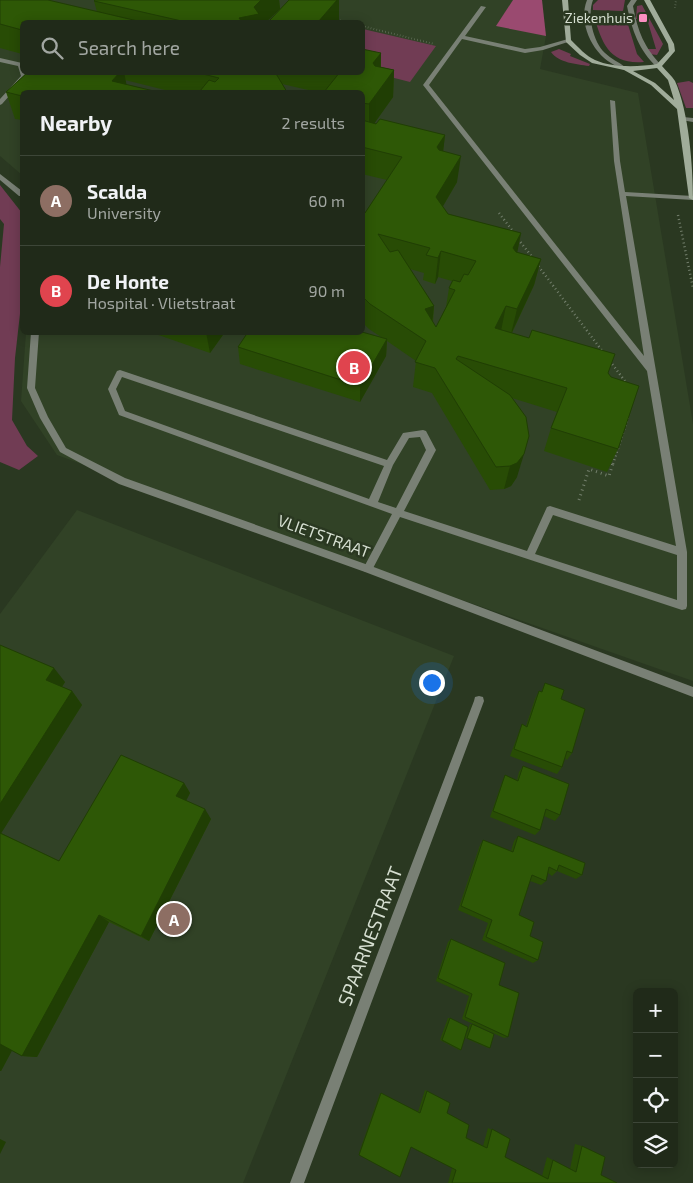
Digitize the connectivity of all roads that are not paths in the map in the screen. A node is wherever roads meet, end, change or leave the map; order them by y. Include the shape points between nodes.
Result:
1 (565, 0) edge
2 (590, 0) edge
3 (634, 0) edge
4 (647, 0) edge
5 (483, 7) dead end
6 (460, 37) junction
7 (568, 41) junction
8 (0, 60) edge
9 (20, 65) edge
10 (659, 66) junction
11 (623, 68) junction
12 (24, 75) edge
13 (612, 101) dead end
14 (0, 103) edge
15 (680, 108) junction
16 (683, 119) junction
17 (693, 120) edge
18 (0, 176) edge
19 (20, 192) edge
20 (622, 194) junction
21 (693, 198) edge
22 (35, 335) edge
23 (651, 370) junction
24 (389, 464) junction
25 (372, 504) junction
26 (398, 513) junction
27 (682, 552) junction
28 (530, 555) junction
29 (368, 569) junction
30 (693, 692) edge
31 (479, 702) dead end
32 (297, 1183) edge

1 - 7 street
2 - 11 street via 587,14 593,37 602,54
3 - 10 street via 630,6 644,51
4 - 10 street via 671,44 672,51
5 - 6 street
6 - 7 street via 525,51
6 - 23 street via 426,85
7 - 11 street via 594,62
8 - 9 street
10 - 11 street
10 - 15 street via 671,80
11 - 15 street via 654,84
12 - 14 street
13 - 20 street
15 - 16 street
16 - 17 street
16 - 21 street
18 - 19 street
20 - 21 street
20 - 23 street
22 - 29 street, VLIETSTRAAT via 31,388 63,450 122,481
23 - 27 street
24 - 25 street
24 - 25 street via 120,373 112,389 122,413
24 - 26 street via 406,435 424,433 430,450
25 - 26 street
26 - 28 street
26 - 29 street
27 - 28 street via 550,510
27 - 28 street via 682,606
29 - 30 street, VLIETSTRAAT
31 - 32 street, SPAARNESTRAAT

